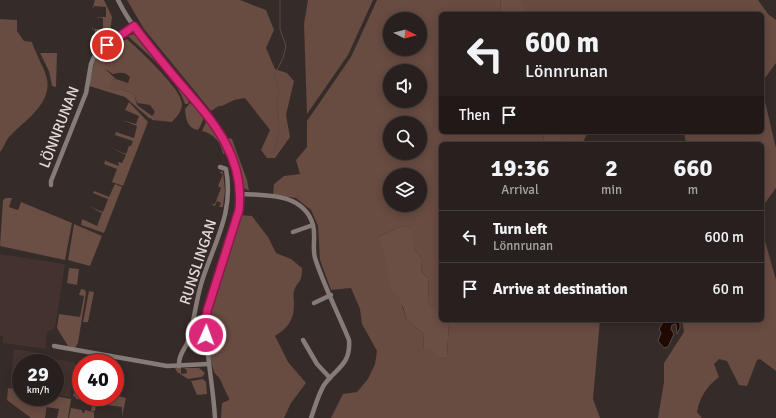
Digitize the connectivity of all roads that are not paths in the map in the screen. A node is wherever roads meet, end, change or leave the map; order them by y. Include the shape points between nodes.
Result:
1 (118, 0) edge
2 (134, 26) junction
3 (220, 166) dead end
4 (51, 185) dead end
5 (240, 194) junction
6 (313, 225) junction
7 (293, 232) dead end
8 (331, 295) junction
9 (314, 303) dead end
10 (303, 340) dead end
11 (54, 346) dead end
12 (209, 364) junction
13 (179, 366) junction
14 (330, 378) junction
15 (216, 418) edge
16 (311, 418) edge

1 - 2 street
2 - 4 street, LÖNNRUNAN via 101,49 94,58 86,93
2 - 5 street via 217,127 234,162
3 - 13 street, RUNSLINGAN via 226,168 227,213 203,278 189,340 181,352
5 - 6 street via 268,196 294,202 308,213
5 - 12 street via 236,223 207,311
6 - 7 street
6 - 8 street via 314,256
8 - 9 street
8 - 14 street via 350,347 346,362
10 - 14 street via 317,364
11 - 13 street via 133,361
12 - 13 street
12 - 15 street
14 - 16 street via 322,390

